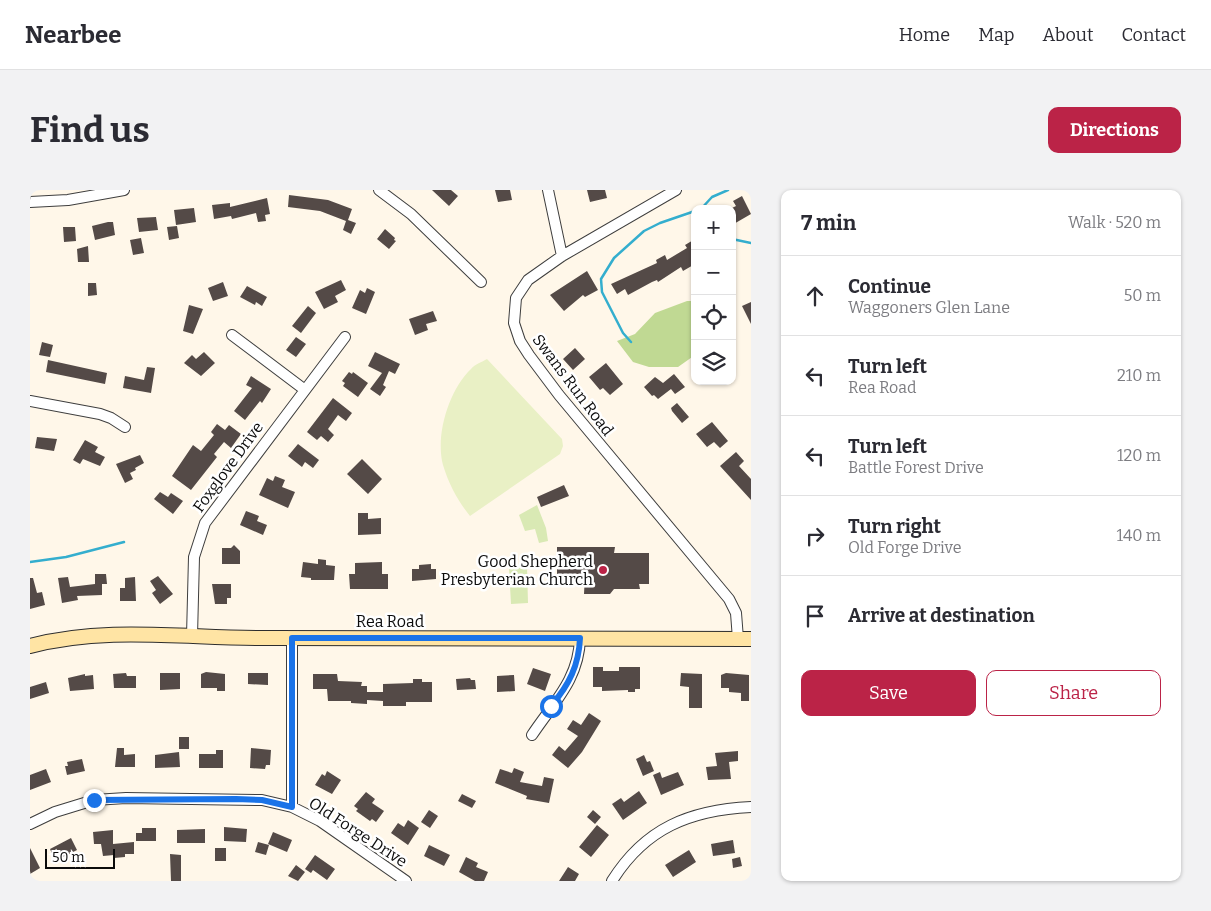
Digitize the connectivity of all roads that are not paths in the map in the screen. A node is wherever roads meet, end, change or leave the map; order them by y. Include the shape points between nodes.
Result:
1 (124, 190) edge
2 (379, 190) edge
3 (548, 190) edge
4 (676, 190) edge
5 (30, 202) edge
6 (562, 256) junction
7 (481, 282) dead end
8 (232, 335) dead end
9 (345, 337) dead end
10 (305, 390) junction
11 (30, 401) edge
12 (124, 427) dead end
13 (192, 636) junction
14 (292, 638) junction
15 (580, 638) junction
16 (745, 639) edge
17 (30, 646) edge
18 (532, 735) dead end
19 (292, 807) junction
20 (751, 807) edge
21 (30, 824) edge
22 (406, 881) edge
23 (612, 881) edge

1 - 5 street via 68,200
2 - 7 street via 411,214
3 - 6 street
4 - 6 street, Swans Run Road
6 - 16 street, Swans Run Road via 528,280 516,298 513,317 520,341 558,395 729,599
8 - 10 street
9 - 10 street, Foxglove Drive
10 - 13 street, Foxglove Drive via 202,529 194,557
11 - 12 street via 100,414
13 - 14 main road, Rea Road
13 - 17 main road, Rea Road via 85,636
14 - 15 main road, Rea Road
14 - 19 street
15 - 16 main road, Rea Road
15 - 18 street via 571,680
19 - 21 street, Old Forge Drive via 262,800 236,799 94,800
19 - 22 street, Old Forge Drive via 320,821
20 - 23 street via 702,813 669,826 633,852

